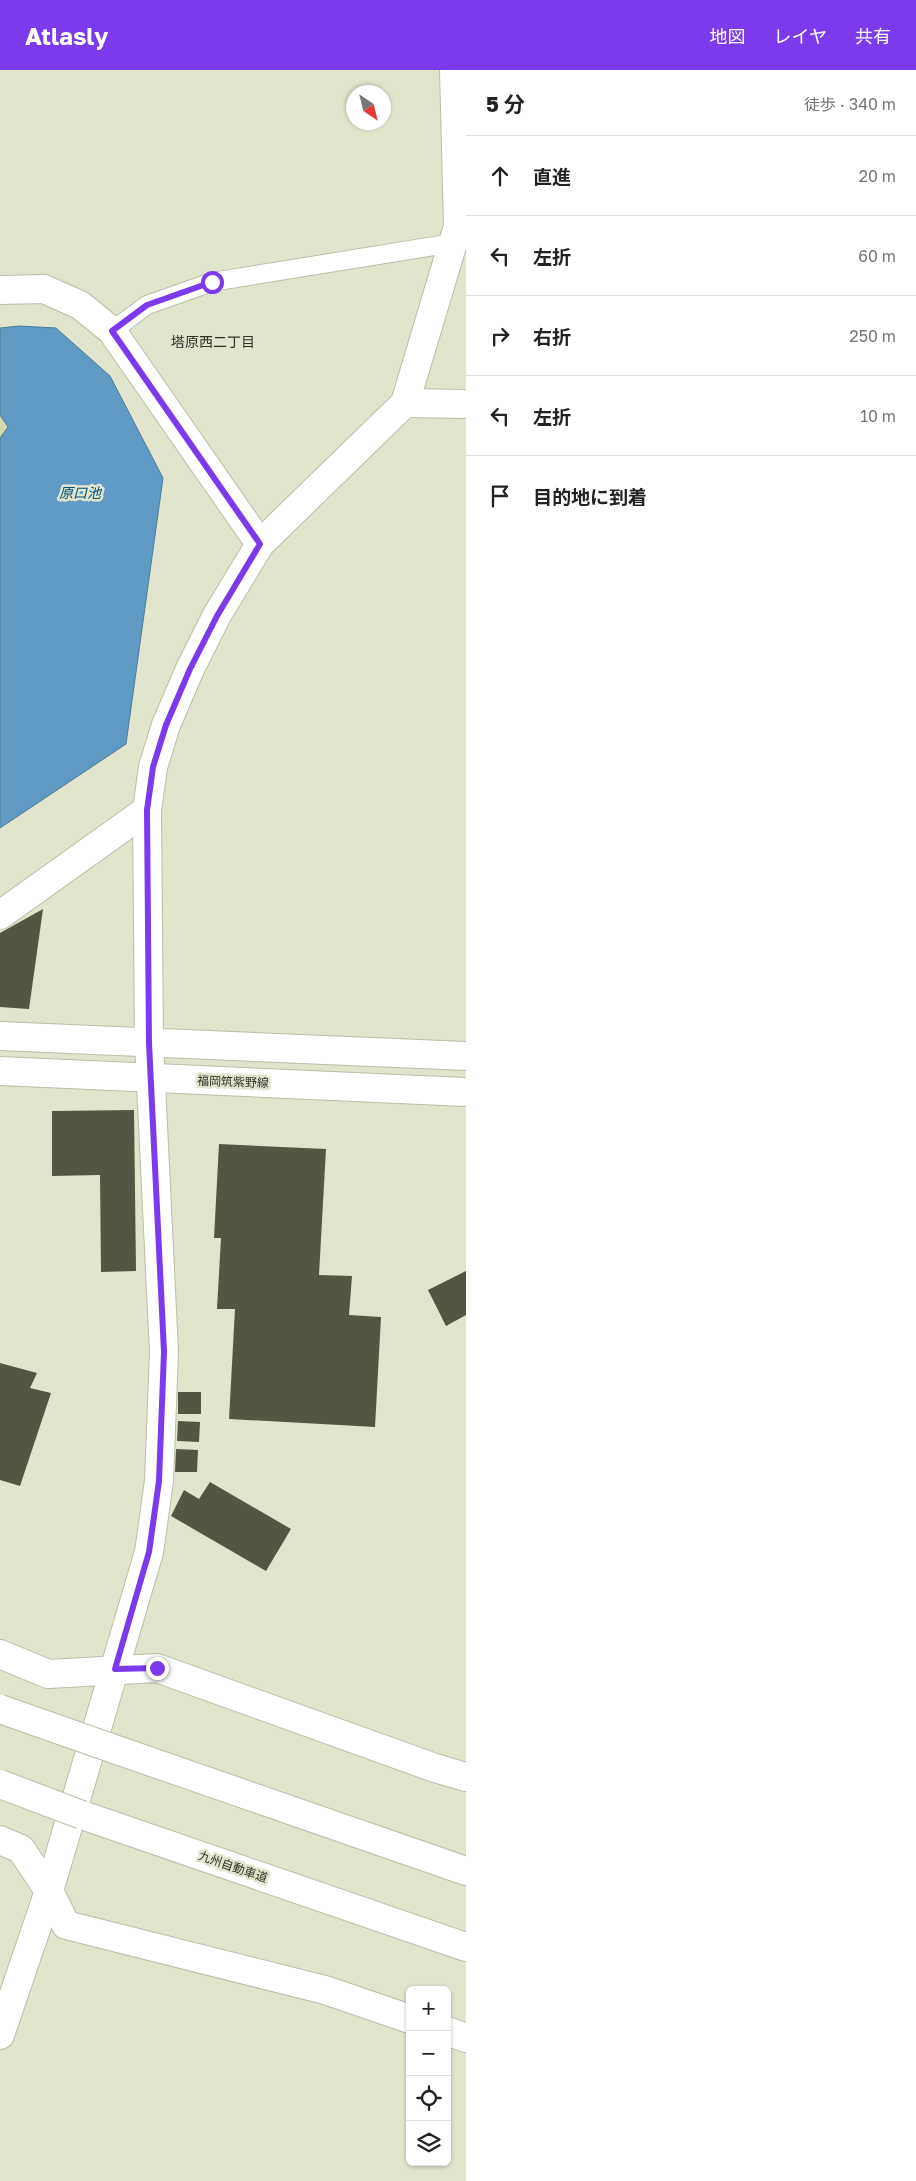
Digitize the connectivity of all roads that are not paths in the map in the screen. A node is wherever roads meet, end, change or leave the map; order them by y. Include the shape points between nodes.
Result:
1 (454, 70) edge
2 (453, 243) junction
3 (0, 290) edge
4 (112, 331) junction
5 (405, 403) junction
6 (466, 404) edge
7 (260, 544) junction
8 (147, 810) junction
9 (0, 915) edge
10 (0, 1036) edge
11 (149, 1043) junction
12 (466, 1056) edge
13 (0, 1071) edge
14 (151, 1079) junction
15 (466, 1092) edge
16 (0, 1654) edge
17 (115, 1669) junction
18 (0, 1709) edge
19 (466, 1777) edge
20 (0, 1784) edge
21 (0, 1840) edge
22 (466, 1871) edge
23 (49, 1891) junction
24 (466, 1947) edge
25 (406, 2018) edge
26 (451, 2032) edge
27 (0, 2035) edge
28 (466, 2038) edge

1 - 2 main road via 458,226
2 - 4 lane via 212,282 147,305
2 - 5 main road
3 - 4 main road via 44,289 80,305
4 - 7 main road
5 - 6 main road
5 - 7 main road
7 - 8 main road via 217,616 173,709 153,767
8 - 9 main road
8 - 11 main road
10 - 11 main road
11 - 12 main road
11 - 14 main road
13 - 14 main road, 福岡筑紫野線
14 - 15 main road, 福岡筑紫野線
14 - 17 main road via 164,1352 159,1481 149,1552
16 - 17 main road via 48,1674
17 - 19 main road via 157,1668
17 - 23 main road
18 - 22 main road, bridge
20 - 24 main road, 九州自動車道, bridge
21 - 23 main road via 22,1849
23 - 25 main road via 66,1924 325,1990
23 - 27 main road
26 - 28 main road

